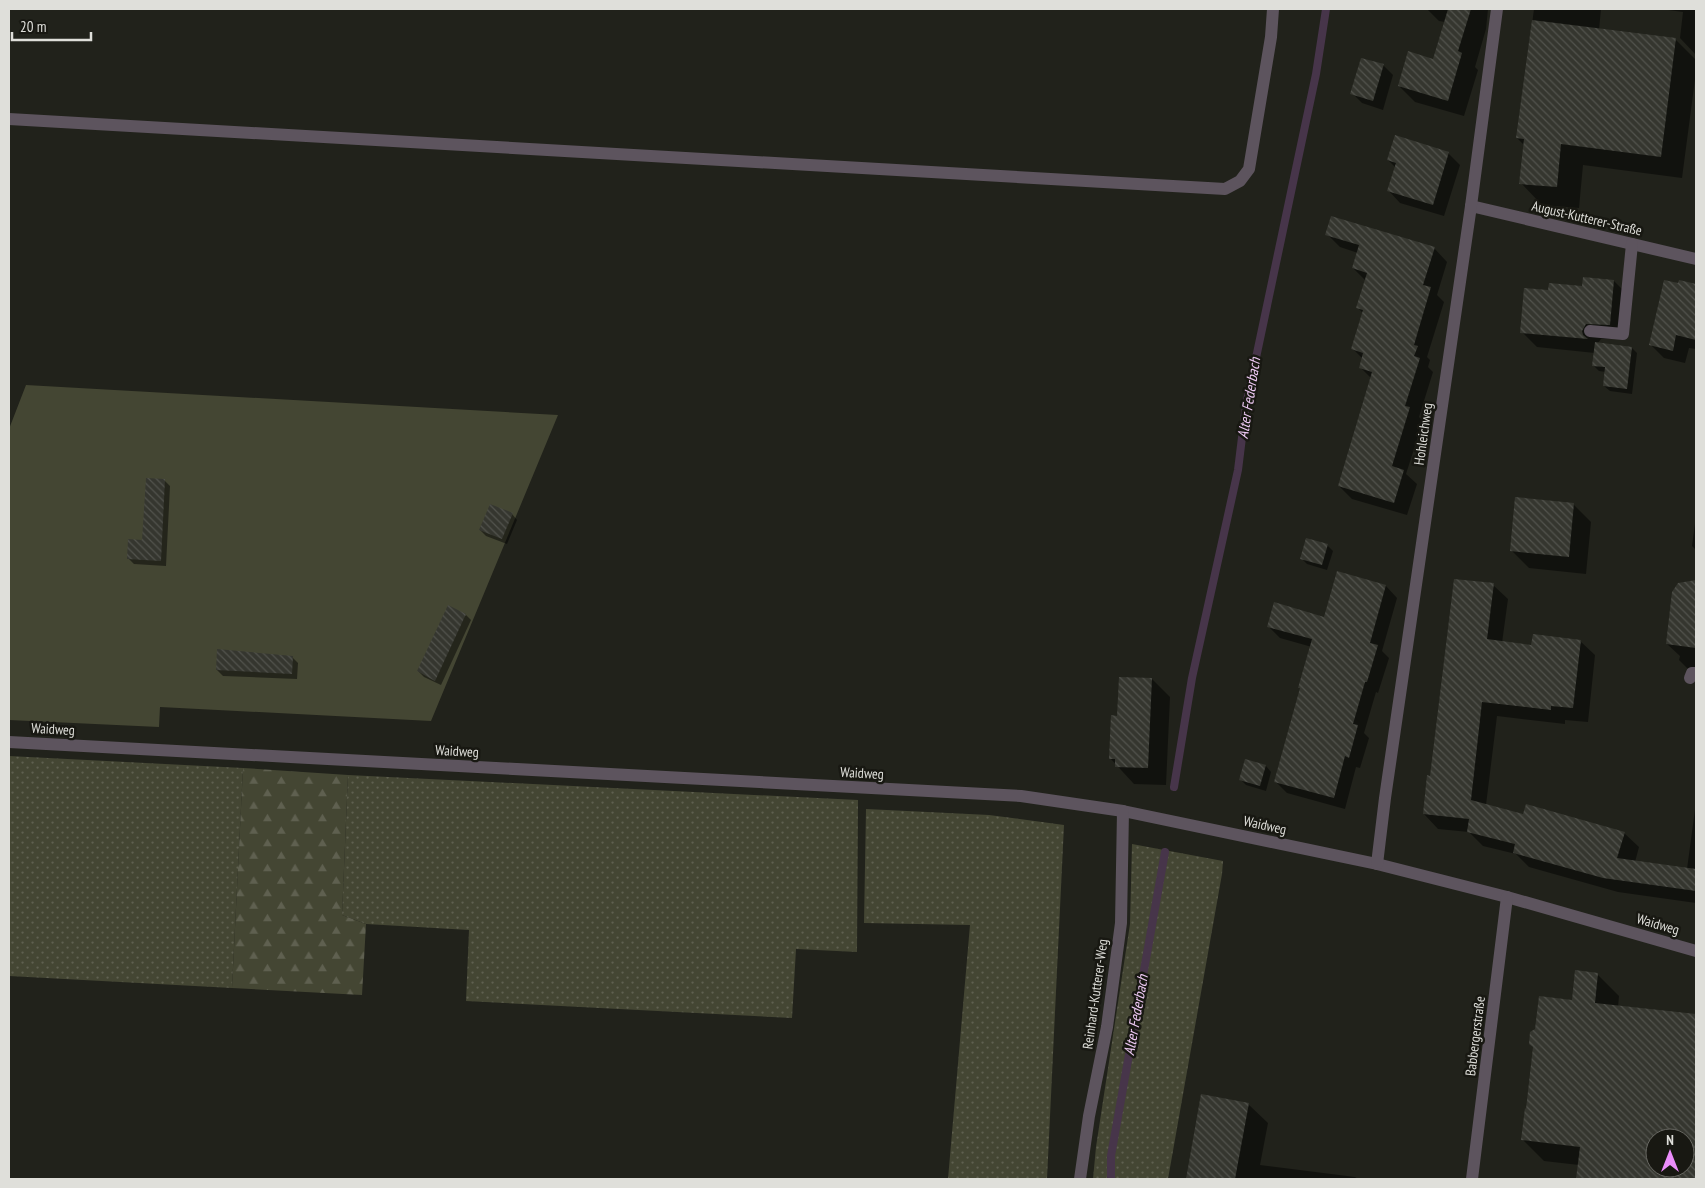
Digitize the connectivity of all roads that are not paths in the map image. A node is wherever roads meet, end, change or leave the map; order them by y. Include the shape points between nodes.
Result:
1 (1273, 9) edge
2 (1497, 9) edge
3 (9, 120) edge
4 (1471, 206) junction
5 (1632, 244) junction
6 (1696, 259) edge
7 (1590, 331) dead end
8 (9, 742) edge
9 (1124, 810) junction
10 (1377, 864) junction
11 (1507, 897) junction
12 (1696, 951) edge
13 (1080, 1179) edge
14 (1472, 1179) edge

1 - 3 street via 1249,169 1240,181 1225,189
2 - 4 street, Hohleichweg
4 - 5 street, August-Kutterer-Straße
4 - 10 street, Hohleichweg
5 - 6 street, August-Kutterer-Straße
5 - 7 street via 1623,334
8 - 9 street, Waidweg via 1011,796
9 - 10 street, Waidweg
9 - 13 street, Reinhard-Kutterer-Weg via 1121,923 1107,1027
10 - 11 street, Waidweg
11 - 12 street, Waidweg
11 - 14 street, Babbergerstraße

